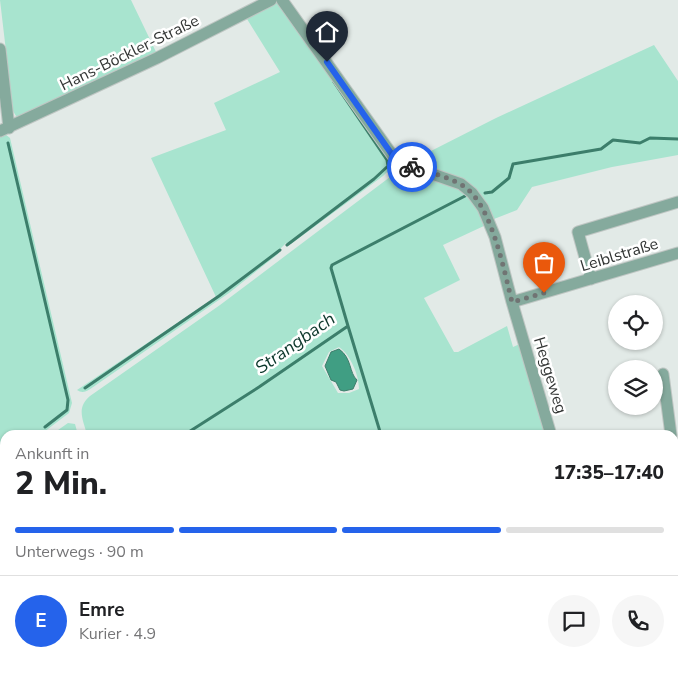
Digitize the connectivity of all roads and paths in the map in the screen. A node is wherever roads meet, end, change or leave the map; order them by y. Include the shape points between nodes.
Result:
1 (270, 0) edge
2 (282, 0) edge
3 (0, 49) edge
4 (4, 129) edge
5 (678, 202) edge
6 (678, 253) edge
7 (592, 280) junction
8 (512, 302) junction
9 (663, 374) dead end
10 (550, 430) edge
11 (670, 430) edge

1 - 4 street, Hans-Böckler-Straße via 157,58
2 - 8 street, Heggeweg via 393,156 401,163 461,184 472,193 483,208 495,237
3 - 4 street
5 - 7 street via 578,232
6 - 7 street, Leiblstraße
7 - 8 street, Leiblstraße
8 - 10 street, Heggeweg
9 - 11 street

